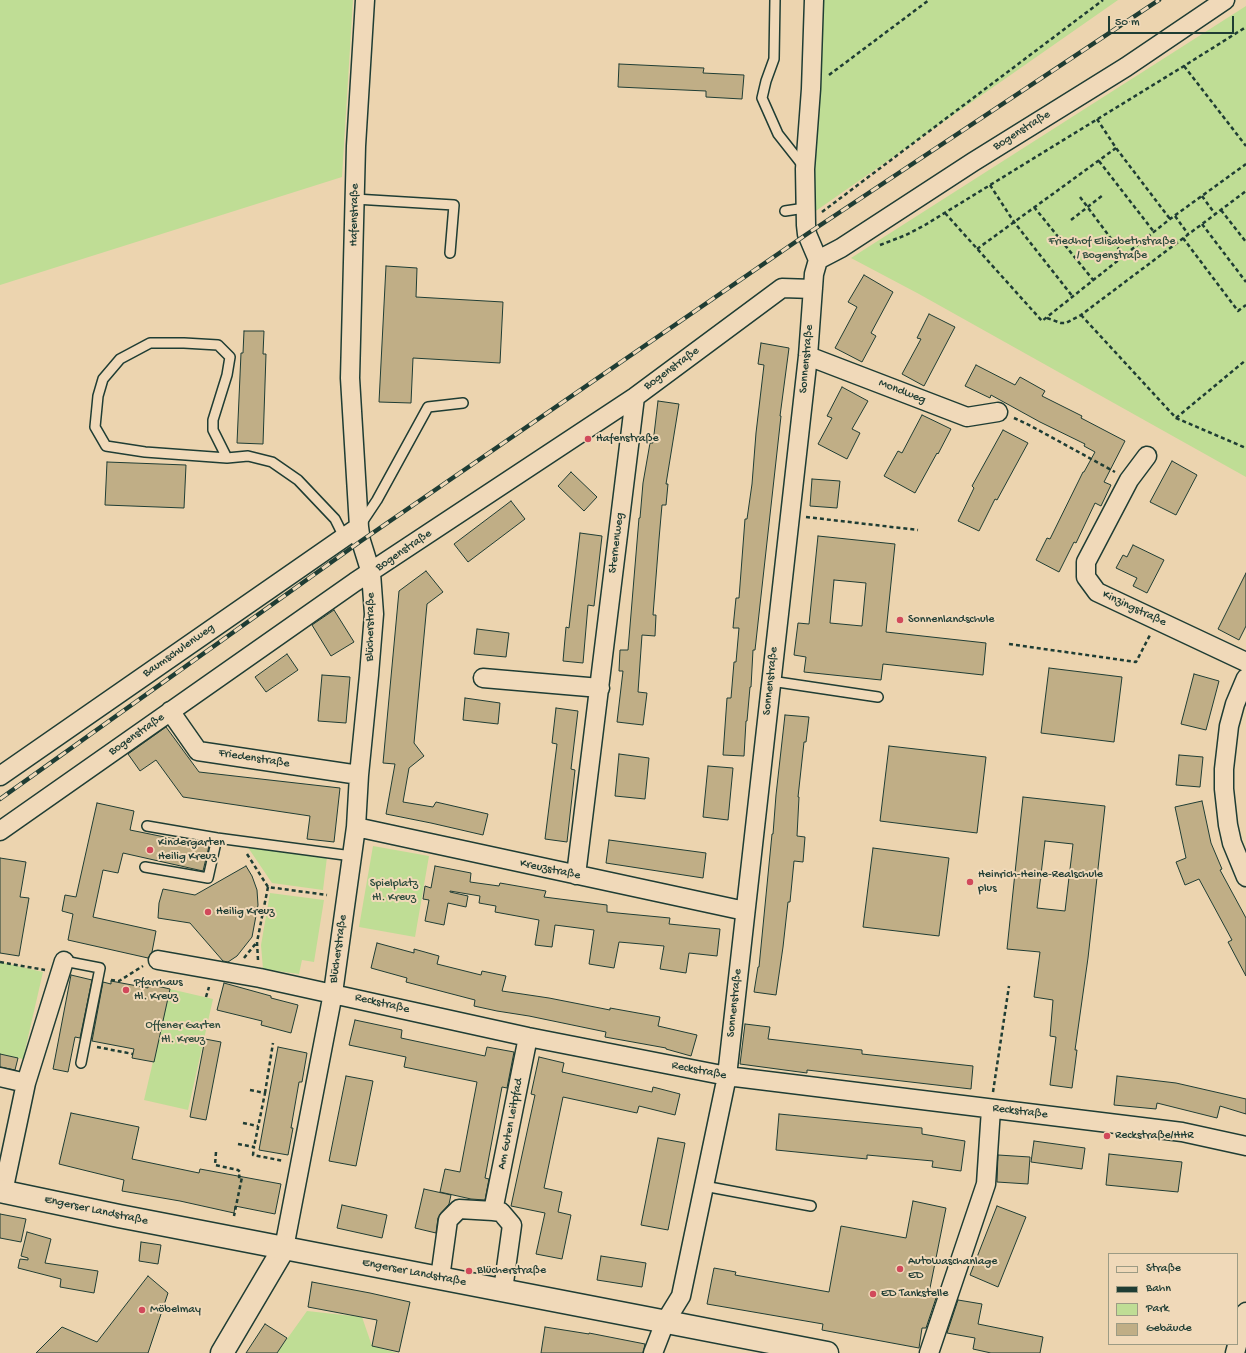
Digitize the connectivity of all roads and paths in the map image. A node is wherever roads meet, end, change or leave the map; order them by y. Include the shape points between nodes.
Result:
1 (366, 0) edge
2 (775, 0) edge
3 (814, 0) edge
4 (929, 0) edge
5 (1102, 0) edge
6 (1225, 0) edge
7 (1246, 27) edge
8 (1184, 66) junction
9 (811, 89) junction
10 (1097, 119) junction
11 (1246, 146) edge
12 (1116, 148) junction
13 (1099, 160) junction
14 (1246, 164) edge
15 (805, 169) junction
16 (990, 185) junction
17 (1246, 191) edge
18 (1103, 195) dead end
19 (1202, 196) junction
20 (1080, 197) dead end
21 (355, 199) junction
22 (1034, 207) junction
23 (1088, 207) junction
24 (1221, 210) junction
25 (785, 211) dead end
26 (945, 213) junction
27 (1215, 214) junction
28 (806, 216) junction
29 (1175, 216) junction
30 (1170, 219) junction
31 (1071, 220) dead end
32 (1014, 222) junction
33 (1202, 224) junction
34 (1154, 232) junction
35 (1188, 234) junction
36 (1183, 238) junction
37 (1246, 242) edge
38 (874, 247) dead end
39 (977, 249) junction
40 (450, 253) dead end
41 (1124, 256) junction
42 (818, 260) junction
43 (1094, 281) junction
44 (1246, 282) edge
45 (813, 290) junction
46 (1073, 297) junction
47 (1246, 305) edge
48 (1081, 315) junction
49 (1046, 318) junction
50 (808, 356) junction
51 (1246, 360) edge
52 (634, 397) junction
53 (463, 403) dead end
54 (998, 412) joint
55 (1176, 418) junction
56 (1246, 448) edge
57 (1147, 456) dead end
58 (227, 458) junction
59 (1129, 480) junction
60 (790, 515) junction
61 (359, 527) junction
62 (918, 530) dead end
63 (344, 537) junction
64 (371, 573) junction
65 (1158, 621) junction
66 (1009, 644) dead end
67 (1246, 662) edge
68 (483, 678) dead end
69 (1246, 678) edge
70 (771, 681) junction
71 (600, 688) junction
72 (878, 697) dead end
73 (170, 711) junction
74 (359, 775) junction
75 (0, 776) edge
76 (147, 826) dead end
77 (356, 827) junction
78 (0, 831) edge
79 (217, 838) junction
80 (238, 841) junction
81 (352, 856) junction
82 (145, 867) dead end
83 (576, 875) junction
84 (1246, 877) edge
85 (268, 888) junction
86 (328, 895) dead end
87 (745, 911) junction
88 (158, 960) joint
89 (0, 962) edge
90 (62, 967) junction
91 (98, 977) junction
92 (260, 978) junction
93 (1009, 986) dead end
94 (333, 993) junction
95 (528, 1036) junction
96 (273, 1043) dead end
97 (85, 1045) junction
98 (133, 1054) dead end
99 (80, 1063) dead end
100 (727, 1076) junction
101 (0, 1077) edge
102 (26, 1083) junction
103 (250, 1090) dead end
104 (265, 1093) junction
105 (991, 1109) junction
106 (243, 1123) dead end
107 (258, 1126) junction
108 (238, 1144) dead end
109 (1246, 1146) edge
110 (254, 1147) junction
111 (216, 1152) dead end
112 (290, 1163) dead end
113 (704, 1186) junction
114 (1, 1191) edge
115 (810, 1206) dead end
116 (493, 1211) junction
117 (234, 1216) dead end
118 (284, 1248) junction
119 (440, 1278) junction
120 (503, 1290) junction
121 (1242, 1321) edge
122 (665, 1322) junction
123 (1238, 1339) edge
124 (222, 1353) edge
125 (654, 1353) edge
126 (827, 1353) edge
127 (929, 1353) edge

1 - 21 street, Hafenstraße
2 - 15 lane via 774,58 762,98 778,134
3 - 9 street
4 - 9 path
5 - 28 path
6 - 42 street, Bogenstraße via 1126,67 841,248
7 - 8 path
8 - 10 path
8 - 11 path
9 - 15 street
10 - 12 path
10 - 16 path
12 - 13 path
12 - 30 path
13 - 22 path
13 - 34 path
14 - 19 path
15 - 28 street
16 - 26 path
16 - 32 path
17 - 24 path
18 - 23 path
19 - 27 path
19 - 29 path
20 - 23 path
21 - 40 lane via 454,206
21 - 61 street, Hafenstraße via 350,378
22 - 32 path
22 - 43 path
23 - 31 path
23 - 41 path
24 - 27 path
24 - 37 path
25 - 28 lane
26 - 38 path via 906,235
26 - 39 path
27 - 33 path
28 - 42 street via 807,234
29 - 30 path
29 - 35 path
30 - 34 path
32 - 39 path
32 - 46 path
33 - 35 path
33 - 44 path
34 - 41 path
35 - 36 path
36 - 47 path via 1238,311
36 - 48 path
39 - 49 path via 1042,321
41 - 43 path
42 - 45 street, Sonnenstraße
43 - 46 path
45 - 50 street, Sonnenstraße
45 - 52 street, Bogenstraße via 782,288
46 - 49 path
48 - 49 path via 1066,323
48 - 55 path
50 - 54 street, Mondweg via 967,417
50 - 60 street, Sonnenstraße
51 - 55 path
52 - 64 street, Bogenstraße
52 - 71 street, Sternenweg
53 - 61 lane via 428,407 377,500
54 - 59 path via 1031,426
55 - 56 path
57 - 59 street, Kinzingstraße
58 - 58 lane via 145,452 106,446 95,427 98,396 103,379 120,359 150,344 218,346 230,358 212,420 213,430
58 - 63 lane via 248,456 272,462 298,480 335,519
59 - 65 street, Kinzingstraße via 1086,562 1086,577 1097,592
60 - 62 path
60 - 70 street, Sonnenstraße
61 - 63 street, Baumschulenweg
61 - 64 street, Blücherstraße
63 - 75 street, Baumschulenweg
64 - 73 street, Bogenstraße
64 - 74 street, Blücherstraße via 374,614
65 - 66 path via 1136,662
65 - 67 street, Kinzingstraße
68 - 71 street
69 - 84 street via 1229,726 1224,789 1228,826
70 - 72 lane
70 - 87 street, Sonnenstraße
71 - 83 street, Sternenweg
73 - 74 street, Friedenstraße via 198,751
73 - 78 street, Bogenstraße
74 - 77 street, Blücherstraße
76 - 79 lane
77 - 81 street, Blücherstraße
77 - 83 street, Kreuzstraße
79 - 80 lane
79 - 82 lane via 208,878
80 - 81 lane
80 - 85 path
81 - 94 street, Blücherstraße
83 - 87 street, Kreuzstraße
85 - 86 path
85 - 92 path via 257,942
87 - 100 street, Sonnenstraße
88 - 91 path via 119,981
88 - 92 street, Reckstraße
89 - 90 path
90 - 91 lane via 100,968
90 - 102 street, Engerser Landstraße
91 - 97 lane
92 - 94 street, Reckstraße
93 - 105 path
94 - 95 street, Reckstraße
94 - 118 street, Blücherstraße
95 - 100 street, Reckstraße
95 - 116 street, Am Guten Leitpfad
96 - 104 path
97 - 98 path
97 - 99 lane
100 - 105 street, Reckstraße
100 - 113 street, Sonnenstraße
101 - 102 street
102 - 114 street, Engerser Landstraße
103 - 104 path
104 - 107 path
105 - 109 street, Reckstraße via 1182,1132
105 - 127 street via 986,1184
106 - 107 path
107 - 110 path
108 - 110 path
110 - 112 path via 253,1155
111 - 117 path via 215,1164 238,1170 239,1176 242,1177
113 - 115 lane
113 - 122 street, Sonnenstraße via 681,1296
114 - 118 main road, Engerser Landstraße
116 - 119 street via 459,1209 448,1220
116 - 120 street via 501,1212 512,1225
118 - 119 main road, Engerser Landstraße
118 - 124 main road, Blücherstraße
119 - 120 main road, Engerser Landstraße
120 - 122 main road, Engerser Landstraße
121 - 123 street
122 - 125 street, Sonnenstraße
122 - 126 main road, Engerser Landstraße

